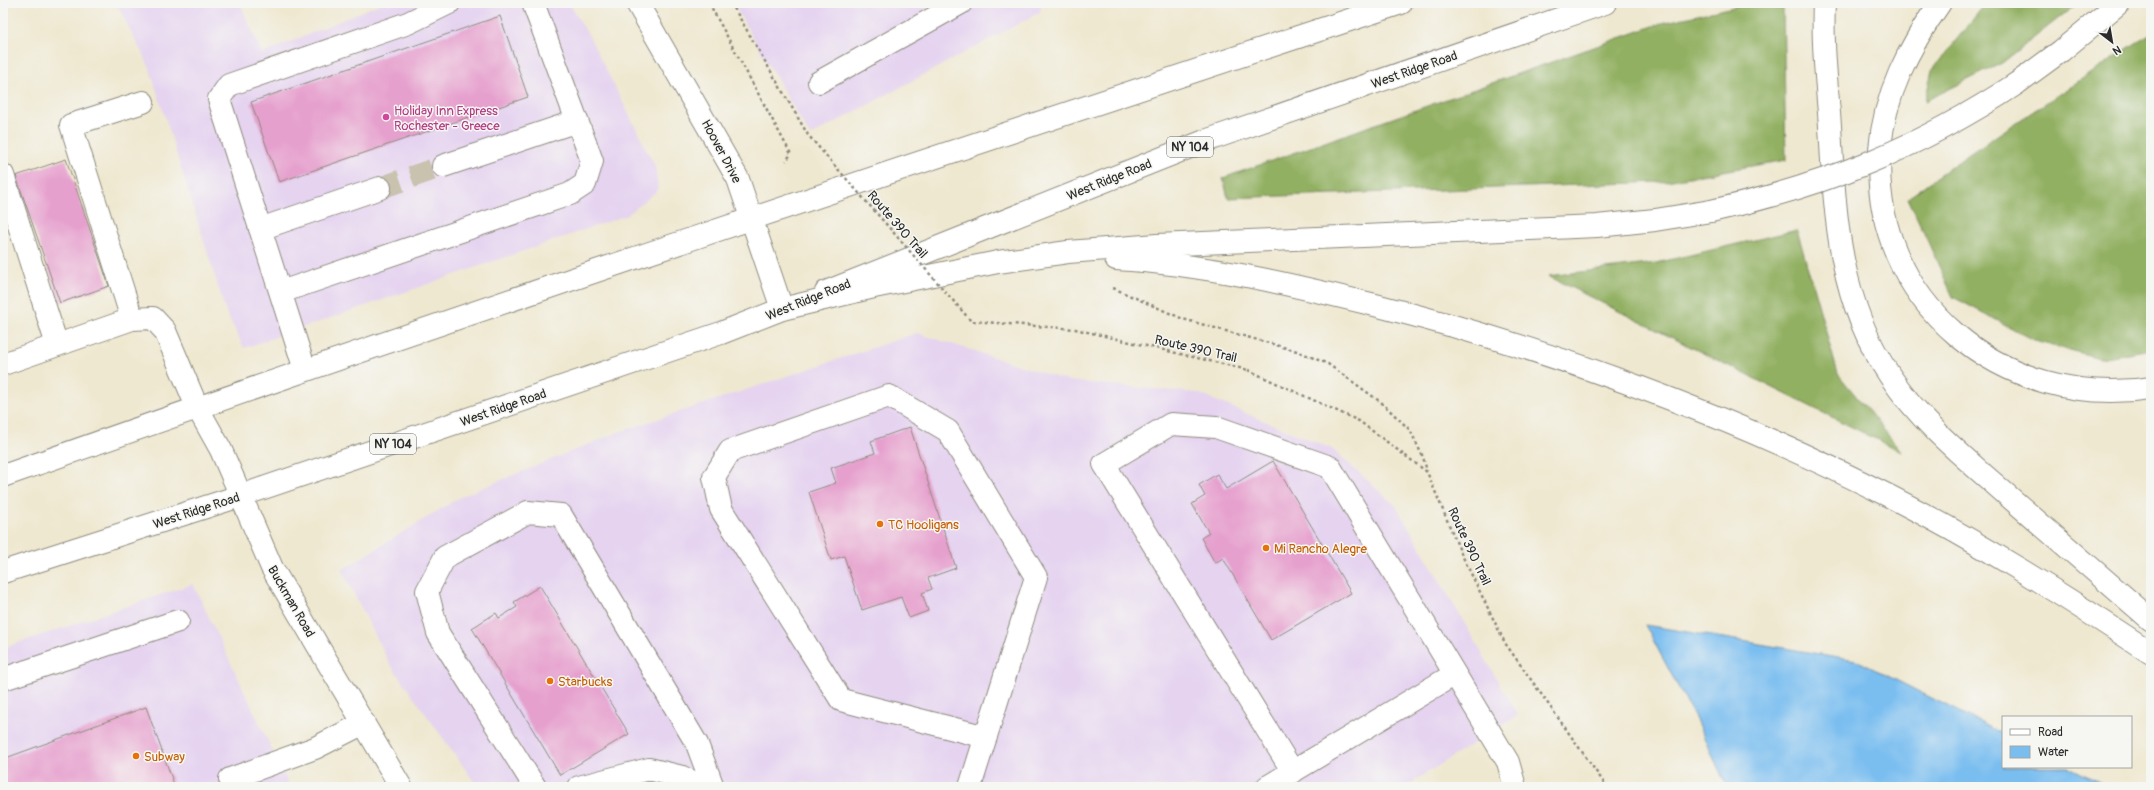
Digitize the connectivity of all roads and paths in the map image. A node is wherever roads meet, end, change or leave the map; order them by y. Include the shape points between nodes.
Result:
1 (449, 3) edge
2 (533, 3) edge
3 (637, 3) edge
4 (709, 3) edge
5 (731, 3) edge
6 (961, 3) edge
7 (1401, 3) edge
8 (1605, 3) edge
9 (1824, 3) edge
10 (1940, 3) edge
11 (2119, 3) edge
12 (819, 82) dead end
13 (143, 102) dead end
14 (577, 122) junction
15 (786, 161) dead end
16 (444, 166) tunnel mouth
17 (3, 175) edge
18 (380, 188) tunnel mouth
19 (752, 217) junction
20 (260, 229) junction
21 (1027, 258) junction
22 (1112, 287) dead end
23 (280, 292) junction
24 (782, 309) junction
25 (132, 319) junction
26 (57, 346) junction
27 (3, 364) edge
28 (305, 370) junction
29 (2151, 388) edge
30 (197, 407) junction
31 (1427, 472) junction
32 (3, 476) edge
33 (240, 496) junction
34 (3, 572) edge
35 (2151, 620) edge
36 (178, 621) dead end
37 (2151, 652) edge
38 (1455, 674) junction
39 (3, 679) edge
40 (364, 723) junction
41 (986, 737) junction
42 (1293, 772) junction
43 (230, 780) dead end
44 (401, 787) edge
45 (535, 787) edge
46 (579, 787) edge
47 (703, 787) edge
48 (713, 787) edge
49 (970, 787) edge
50 (1267, 787) edge
51 (1515, 787) edge
52 (1607, 787) edge

1 - 20 main road via 408,23 229,85 219,98
2 - 14 main road
3 - 19 main road, Hoover Drive via 730,163 744,192
4 - 15 path via 791,154
5 - 31 path, Route 390 Trail, bridge via 808,135 970,321 1075,329 1248,370 1359,421
6 - 12 main road
7 - 19 main road
8 - 24 main road, West Ridge Road / NY 104 via 1205,141
9 - 35 main road via 1838,236 1853,300 1880,362 1907,401 1941,437
10 - 29 main road via 1901,68 1890,98 1882,132 1880,170 1883,202 1893,243 1906,271 1922,297 1942,321 1964,342 2004,368 2067,389 2100,392
11 - 21 main road, bridge via 2016,84 1948,126 1878,160 1804,186 1710,211 1597,226 1157,245
13 - 25 main road via 71,125
14 - 16 main road
14 - 23 main road via 592,161 585,184 570,194
17 - 26 main road
18 - 20 main road
19 - 24 main road, Hoover Drive
19 - 28 main road
20 - 23 main road
21 - 24 main road via 915,277
21 - 37 main road via 1130,259 1257,278 1453,326 1618,380 1731,424 1891,497 2025,572
22 - 31 path via 1183,318 1297,351 1328,364 1382,403 1410,430
23 - 28 main road
24 - 33 main road, West Ridge Road / NY 104 via 721,333
25 - 26 main road
25 - 30 main road, Buckman Road via 153,318 165,332
26 - 27 main road
28 - 30 main road
30 - 32 main road
30 - 33 main road, Buckman Road via 221,450
31 - 52 path, Route 390 Trail via 1460,551 1505,643
33 - 34 main road, West Ridge Road / NY 104
33 - 40 main road, Buckman Road via 272,568
36 - 39 main road
38 - 42 main road
38 - 42 main road via 1330,467 1216,427 1171,424 1104,464
38 - 51 main road via 1508,762
40 - 43 main road via 314,748
40 - 44 main road, Buckman Road
41 - 41 main road via 1036,576 948,431 889,396 730,450 714,477 721,509 841,700
41 - 49 main road
42 - 50 main road
45 - 48 main road via 438,633 427,591 445,557 528,512 561,515 698,744
46 - 47 main road via 649,769 682,777

